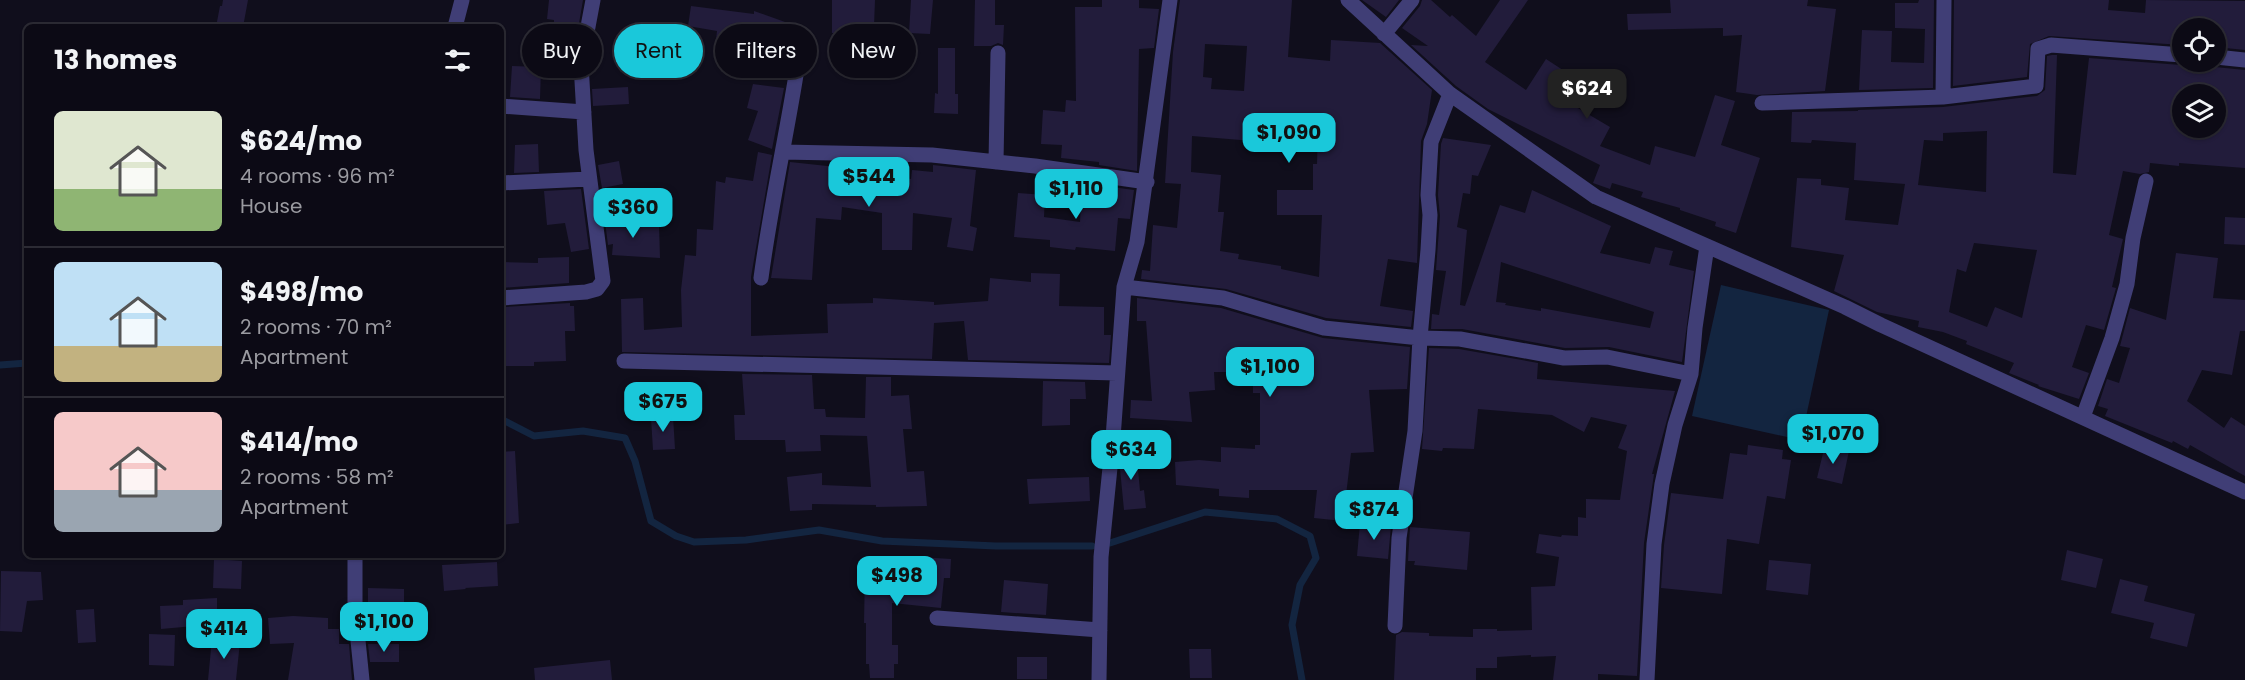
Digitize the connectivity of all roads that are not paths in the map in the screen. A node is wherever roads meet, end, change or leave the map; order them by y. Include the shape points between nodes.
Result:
1 (462, 0) edge
2 (593, 0) edge
3 (1170, 0) edge
4 (1348, 0) edge
5 (1412, 0) edge
6 (1944, 0) edge
7 (455, 24) edge
8 (1384, 34) junction
9 (998, 53) dead end
10 (2172, 54) edge
11 (2226, 58) edge
12 (2245, 60) edge
13 (796, 78) edge
14 (1450, 94) junction
15 (1943, 97) junction
16 (1762, 103) dead end
17 (504, 106) edge
18 (584, 112) junction
19 (783, 153) junction
20 (996, 162) junction
21 (589, 178) junction
22 (2146, 181) dead end
23 (1147, 182) junction
24 (504, 183) edge
25 (1707, 246) junction
26 (761, 278) dead end
27 (1124, 287) junction
28 (504, 298) edge
29 (1420, 338) junction
30 (624, 361) dead end
31 (1117, 374) junction
32 (1691, 374) junction
33 (2084, 417) junction
34 (2245, 492) edge
35 (355, 558) edge
36 (937, 618) dead end
37 (1395, 626) dead end
38 (1100, 630) junction
39 (362, 680) edge
40 (1099, 680) edge
41 (1647, 680) edge

1 - 7 street
2 - 18 street via 581,64
3 - 23 street
4 - 8 street
5 - 8 street
6 - 15 street
8 - 14 street
9 - 20 street
10 - 15 street via 2051,45 2038,49 2036,86
11 - 12 street
13 - 19 street
14 - 25 street via 1596,197
14 - 29 street via 1431,142 1430,215
15 - 16 street
17 - 18 street
18 - 21 street
19 - 20 street via 920,154
19 - 26 street
20 - 23 street
21 - 24 street
21 - 28 street via 603,281 597,289 586,292
22 - 33 street via 2127,284
23 - 27 street via 1137,242
25 - 32 street
25 - 33 street
27 - 29 street via 1222,298 1324,328
27 - 31 street
29 - 32 street via 1460,339 1564,358 1607,357
29 - 37 street via 1415,431 1399,538
30 - 31 street
31 - 38 street via 1101,557
32 - 41 street via 1662,484 1655,534
33 - 34 street
35 - 39 street via 355,611
36 - 38 street
38 - 40 street

